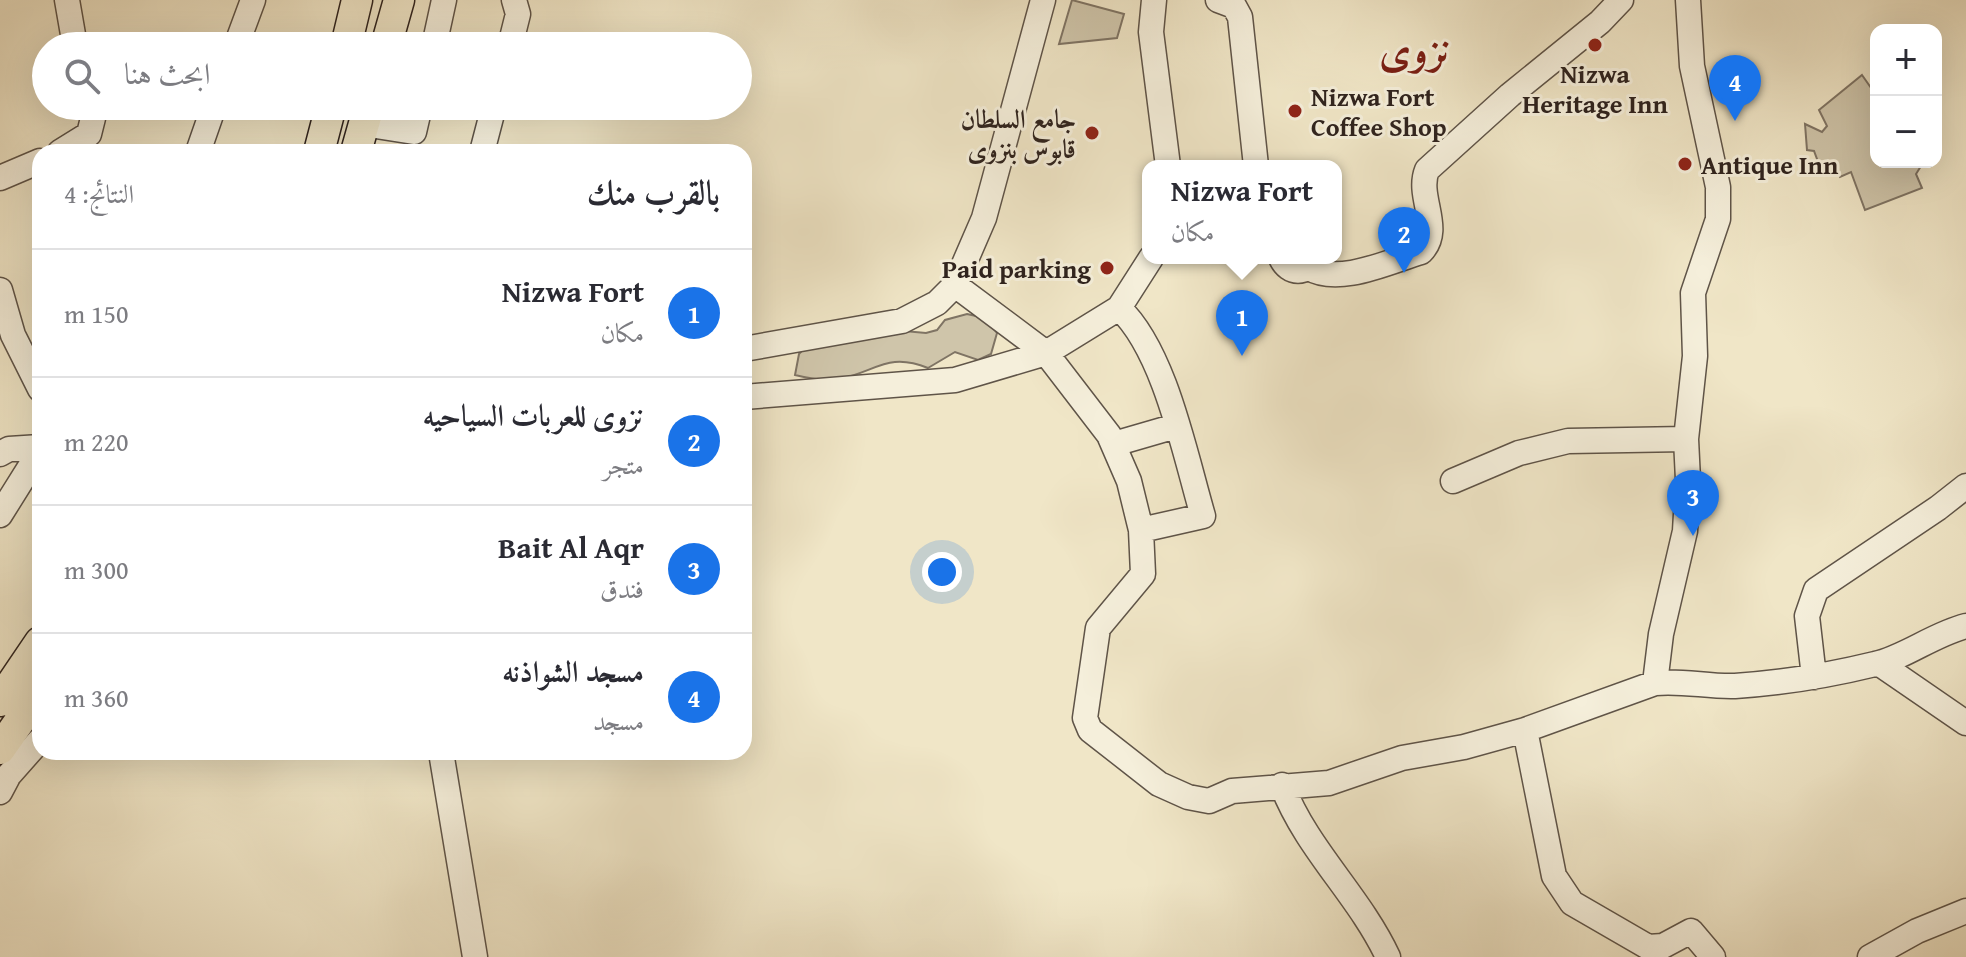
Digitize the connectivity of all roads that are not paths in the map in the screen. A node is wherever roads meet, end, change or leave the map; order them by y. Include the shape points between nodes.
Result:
1 (67, 0) edge
2 (253, 0) edge
3 (357, 0) edge
4 (399, 0) edge
5 (444, 0) edge
6 (514, 0) edge
7 (1043, 0) edge
8 (1154, 0) edge
9 (1218, 0) edge
10 (1621, 0) edge
11 (1688, 0) edge
12 (73, 32) edge
13 (241, 32) edge
14 (349, 32) edge
15 (390, 32) edge
16 (437, 32) edge
17 (514, 32) edge
18 (92, 120) edge
19 (209, 120) edge
20 (327, 120) edge
21 (417, 120) edge
22 (490, 120) edge
23 (363, 127) edge
24 (412, 142) edge
25 (73, 144) edge
26 (201, 144) edge
27 (321, 144) edge
28 (484, 144) edge
29 (1167, 160) edge
30 (1255, 160) edge
31 (32, 164) edge
32 (0, 178) edge
33 (1147, 264) edge
34 (1287, 264) edge
35 (1310, 264) edge
36 (1313, 264) edge
37 (955, 285) junction
38 (0, 290) edge
39 (1119, 308) junction
40 (752, 348) edge
41 (1046, 353) junction
42 (32, 373) edge
43 (752, 396) edge
44 (1176, 426) junction
45 (1686, 439) junction
46 (1114, 444) junction
47 (32, 449) edge
48 (0, 454) edge
49 (32, 462) edge
50 (1453, 481) dead end
51 (1966, 486) edge
52 (0, 515) edge
53 (1141, 530) junction
54 (1966, 626) edge
55 (32, 654) edge
56 (1880, 664) junction
57 (1814, 677) junction
58 (1655, 683) junction
59 (0, 701) edge
60 (32, 703) edge
61 (1966, 723) edge
62 (1525, 730) junction
63 (0, 749) edge
64 (32, 749) edge
65 (442, 760) edge
66 (1282, 785) junction
67 (0, 792) edge
68 (1966, 911) edge
69 (475, 957) edge
70 (1388, 957) edge
71 (1713, 957) edge
72 (1870, 957) edge

1 - 12 street
2 - 13 street
3 - 14 main road
4 - 15 main road
5 - 16 street
6 - 17 street via 518,14
7 - 37 street via 984,218
8 - 29 street via 1151,32
9 - 30 street via 1234,6 1240,17
10 - 36 street via 1427,170 1423,185 1431,231 1421,252 1335,275 1319,273
11 - 45 street via 1692,66 1718,187 1718,219 1693,293 1695,356
18 - 25 street via 89,134
19 - 26 street
20 - 27 main road
21 - 24 street
22 - 28 street
23 - 24 street
31 - 32 street
33 - 39 street
34 - 35 street via 1293,271
37 - 40 street via 937,303 902,321
37 - 41 street
38 - 42 street via 13,335
39 - 41 street
39 - 44 street via 1151,352
41 - 43 street via 955,380
41 - 46 street
44 - 46 street
44 - 53 street via 1203,516
45 - 50 street via 1568,441 1519,453
45 - 58 street via 1685,531
46 - 53 street
47 - 48 street
49 - 52 street
51 - 57 street via 1816,590 1807,616
53 - 66 street via 1141,582 1105,618 1094,640 1085,706 1090,730 1159,784 1188,797 1209,801 1232,791
54 - 56 street
55 - 59 main road
56 - 57 street
56 - 61 street
57 - 58 street via 1732,686
58 - 62 street
60 - 63 main road
62 - 66 street via 1402,758 1329,783
62 - 71 street via 1561,891 1585,912 1648,947 1663,946 1691,931
64 - 67 street
65 - 69 street
66 - 70 street via 1310,843 1364,910
68 - 72 street

